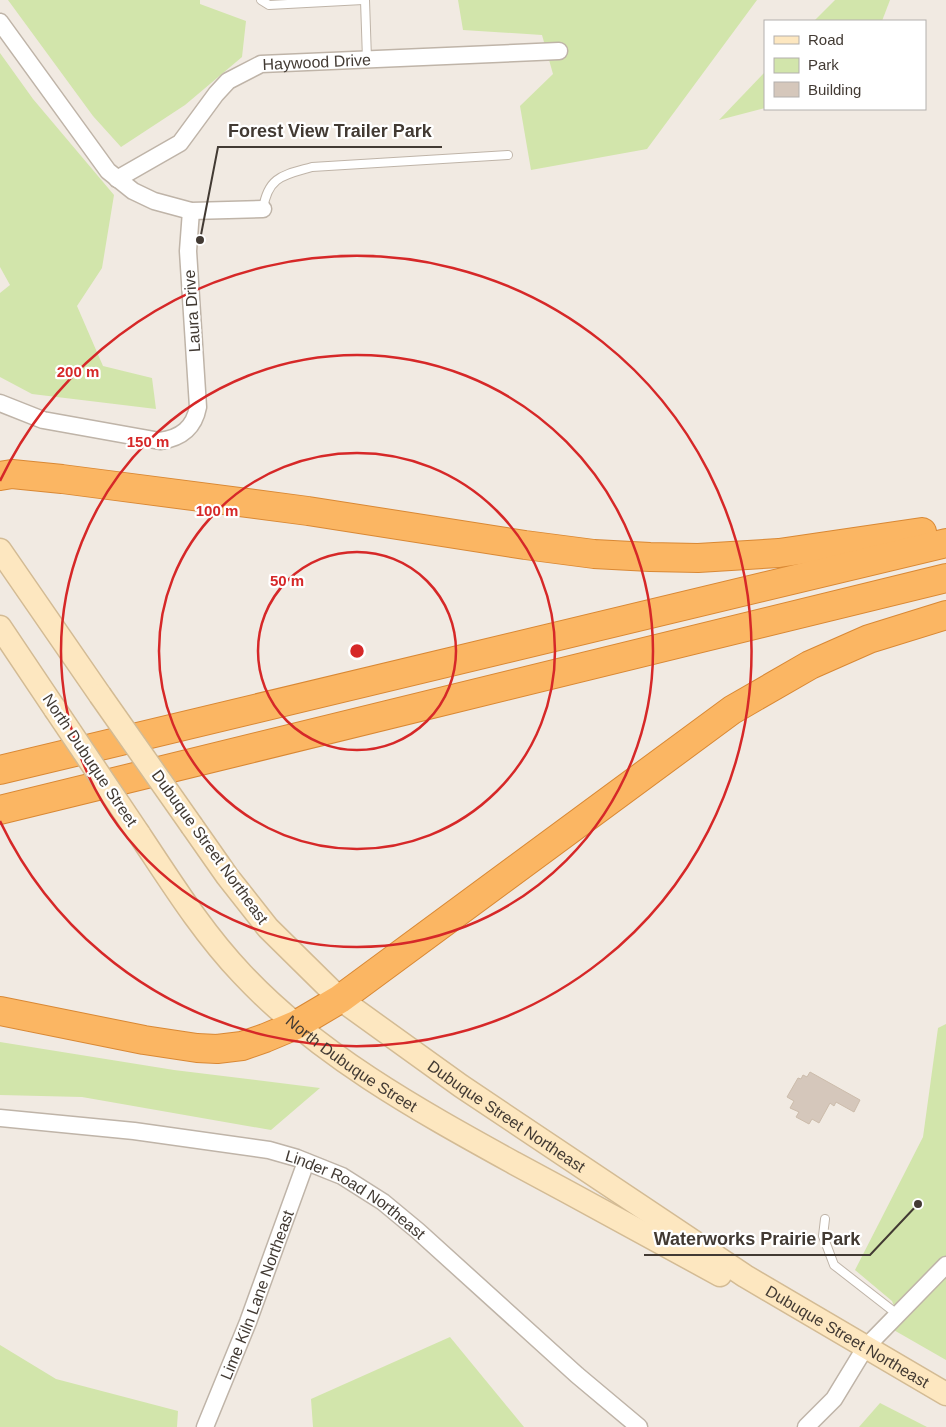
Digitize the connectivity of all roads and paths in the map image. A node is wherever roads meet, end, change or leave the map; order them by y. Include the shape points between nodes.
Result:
1 (261, 0) edge
2 (364, 0) edge
3 (0, 22) edge
4 (560, 51) dead end
5 (367, 59) junction
6 (508, 155) dead end
7 (117, 179) junction
8 (263, 208) joint
9 (191, 211) junction
10 (0, 403) edge
11 (0, 476) edge
12 (946, 528) edge
13 (946, 543) edge
14 (0, 550) edge
15 (946, 578) edge
16 (946, 615) edge
17 (0, 627) edge
18 (0, 770) edge
19 (0, 810) edge
20 (340, 999) junction
21 (0, 1011) edge
22 (296, 1025) junction
23 (0, 1118) edge
24 (306, 1162) junction
25 (825, 1219) dead end
26 (946, 1265) edge
27 (897, 1314) junction
28 (856, 1343) junction
29 (946, 1394) edge
30 (206, 1427) edge
31 (639, 1427) edge
32 (806, 1427) edge

1 - 2 lane via 269,5
2 - 5 lane
3 - 7 street
4 - 5 street, Haywood Drive
5 - 7 street, Haywood Drive via 261,64 240,73 216,94 180,144
6 - 8 lane via 312,167 272,183 265,194
7 - 9 street via 154,201
8 - 9 street
9 - 10 street, Laura Drive via 188,251 198,407 190,427 177,437 160,441 43,420
11 - 12 highway via 12,474 62,479 308,511 594,554 698,558 779,553
13 - 18 highway
14 - 20 main road, Dubuque Street Northeast, bridge via 227,876 268,928
15 - 19 highway
16 - 20 highway via 869,639 810,665 732,710
17 - 22 main road, North Dubuque Street, bridge via 214,943
20 - 22 highway
20 - 28 main road, Dubuque Street Northeast via 461,1086 675,1230
21 - 22 highway via 197,1048 242,1046
22 - 28 main road, North Dubuque Street via 363,1074 446,1125 741,1287
23 - 24 street, Linder Road Northeast via 200,1140 269,1150
24 - 30 street, Lime Kiln Lane Northeast
24 - 31 street, Linder Road Northeast via 342,1176 383,1202
25 - 27 lane via 823,1236 834,1265
26 - 27 street
27 - 28 street
28 - 29 main road, Dubuque Street Northeast
28 - 32 street via 834,1399

